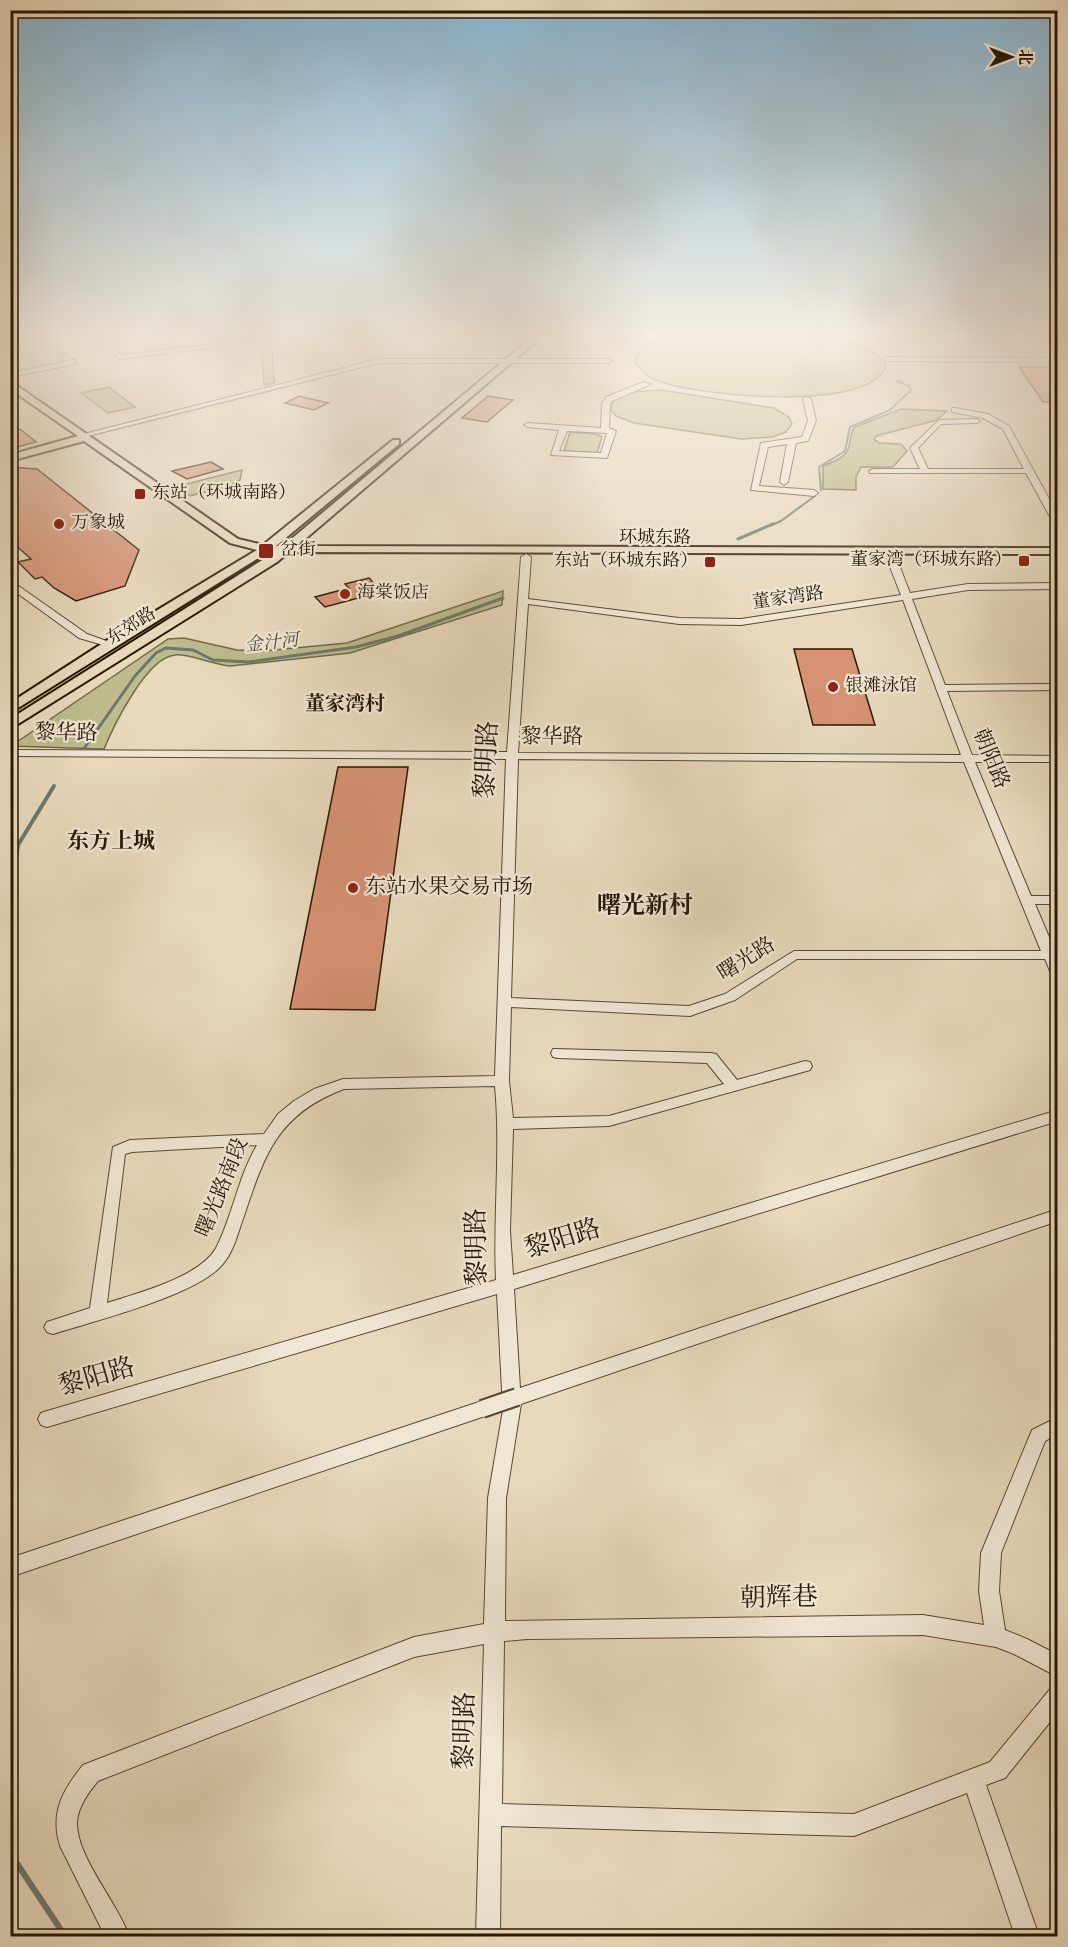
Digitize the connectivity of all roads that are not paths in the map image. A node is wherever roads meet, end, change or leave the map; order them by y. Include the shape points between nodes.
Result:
1 (66, 430) edge
2 (71, 430) edge
3 (112, 430) edge
4 (416, 430) edge
5 (425, 430) edge
6 (563, 430) edge
7 (605, 430) edge
8 (809, 430) edge
9 (931, 430) edge
10 (1005, 430) edge
11 (80, 438) junction
12 (792, 441) junction
13 (10, 456) edge
14 (873, 471) dead end
15 (925, 471) junction
16 (1030, 471) junction
17 (784, 482) dead end
18 (814, 493) dead end
19 (1058, 524) edge
20 (1058, 551) edge
21 (274, 553) junction
22 (526, 557) junction
23 (891, 557) junction
24 (1058, 557) edge
25 (254, 558) junction
26 (11, 582) edge
27 (1058, 586) edge
28 (908, 598) junction
29 (524, 601) junction
30 (110, 644) junction
31 (1058, 687) edge
32 (942, 688) junction
33 (10, 709) edge
34 (10, 725) edge
35 (10, 753) edge
36 (512, 758) junction
37 (968, 759) junction
38 (1058, 759) edge
39 (1027, 900) junction
40 (1058, 900) edge
41 (1049, 955) junction
42 (1058, 975) edge
43 (504, 1002) junction
44 (558, 1053) dead end
45 (805, 1066) dead end
46 (502, 1081) junction
47 (734, 1086) junction
48 (1058, 1115) edge
49 (506, 1124) junction
50 (266, 1139) junction
51 (1058, 1215) edge
52 (503, 1285) junction
53 (98, 1311) junction
54 (53, 1327) dead end
55 (47, 1419) dead end
56 (1058, 1425) edge
57 (10, 1568) edge
58 (493, 1632) junction
59 (996, 1637) junction
60 (1058, 1667) edge
61 (1058, 1695) edge
62 (973, 1779) junction
63 (490, 1815) junction
64 (117, 1936) edge
65 (488, 1936) edge
66 (1027, 1936) edge

1 - 11 main road
2 - 11 main road
3 - 11 street
4 - 21 main road
5 - 21 main road
6 - 7 street via 554,453 604,456 612,431
8 - 12 street via 805,439
9 - 15 street via 914,448
10 - 16 street
11 - 13 main road
11 - 21 main road via 234,541
11 - 25 main road, 环城东路 via 230,551
12 - 17 street
12 - 18 street via 764,446 754,488
14 - 15 street
15 - 16 street
16 - 19 street
20 - 21 main road, 环城东路
21 - 22 main road, 环城东路
21 - 25 main road, 环城东路
21 - 34 main road, 东郊路
22 - 23 main road, 环城东路
22 - 29 street, 黎明路
23 - 24 main road, 环城东路
23 - 28 street, 朝阳路
25 - 30 main road, 东郊路
26 - 30 street via 83,636
27 - 28 street, 董家湾路 via 968,586
28 - 29 street, 董家湾路 via 759,620 709,623
28 - 32 street, 朝阳路
29 - 36 street, 黎明路
30 - 33 main road, 东郊路
31 - 32 street
32 - 37 street, 朝阳路
35 - 36 street, 黎华路
36 - 37 street, 黎华路
36 - 43 street, 黎明路
37 - 38 street, 黎华路
37 - 39 street, 朝阳路
39 - 40 street
39 - 41 street, 朝阳路
41 - 42 street, 朝阳路
41 - 43 street, 曙光路 via 794,955 730,997 690,1011
43 - 46 street, 黎明路
44 - 47 street via 711,1058
45 - 47 street
46 - 49 street, 黎明路
46 - 50 street, 曙光路南段 via 343,1084 303,1100
47 - 49 street via 609,1121
48 - 52 street, 黎阳路
49 - 52 street, 黎明路
50 - 53 street, 曙光路南段 via 226,1242 214,1262 197,1275 169,1287
50 - 53 street via 130,1146 118,1151
51 - 57 street, bridge
52 - 55 street, 黎阳路
52 - 58 street, 黎明路 via 512,1410 497,1498
53 - 54 street, 曙光路南段
56 - 59 street via 1038,1436 991,1553 989,1591
58 - 59 street, 朝辉巷 via 923,1625
58 - 63 street, 黎明路
58 - 64 street, 朝辉巷 via 414,1647 91,1773 76,1790 66,1823 71,1844
59 - 60 street, 朝辉巷
61 - 62 street via 997,1770
62 - 63 street via 854,1825
62 - 66 street
63 - 65 street, 黎明路

